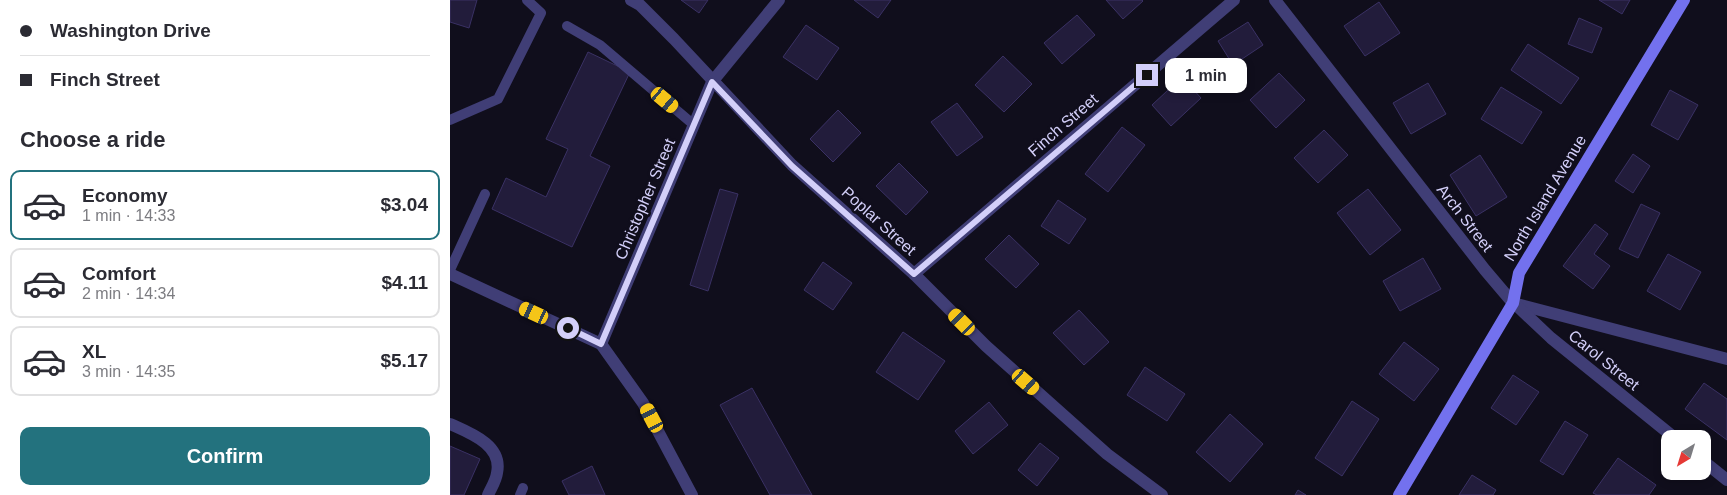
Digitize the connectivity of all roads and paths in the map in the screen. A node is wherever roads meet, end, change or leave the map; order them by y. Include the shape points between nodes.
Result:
1 (527, 0) edge
2 (630, 0) edge
3 (779, 0) edge
4 (1234, 0) edge
5 (1275, 0) edge
6 (1684, 0) edge
7 (567, 26) dead end
8 (712, 82) junction
9 (450, 120) edge
10 (694, 124) junction
11 (485, 194) dead end
12 (450, 270) edge
13 (450, 274) edge
14 (914, 274) junction
15 (1513, 303) junction
16 (601, 344) junction
17 (1727, 358) edge
18 (450, 424) edge
19 (1665, 430) edge
20 (1711, 467) edge
21 (1727, 480) edge
22 (488, 495) edge
23 (692, 495) edge
24 (1162, 495) edge
25 (1399, 495) edge

1 - 9 lane via 540,13 498,98
2 - 8 street, Poplar Street via 640,5
3 - 8 street, Christopher Street
4 - 14 street, Finch Street
5 - 15 street, Arch Street
6 - 15 street, North Island Avenue via 1518,273
7 - 10 lane via 600,45
8 - 10 street, Christopher Street
8 - 14 street, Poplar Street via 792,166
10 - 16 street, Christopher Street
11 - 12 lane
13 - 16 street
14 - 24 street, Poplar Street via 986,346 1108,454
15 - 17 street
15 - 19 street, Carol Street
15 - 25 street, North Island Avenue
16 - 23 street via 643,403
18 - 22 street via 483,440 494,454 498,472
20 - 21 street

